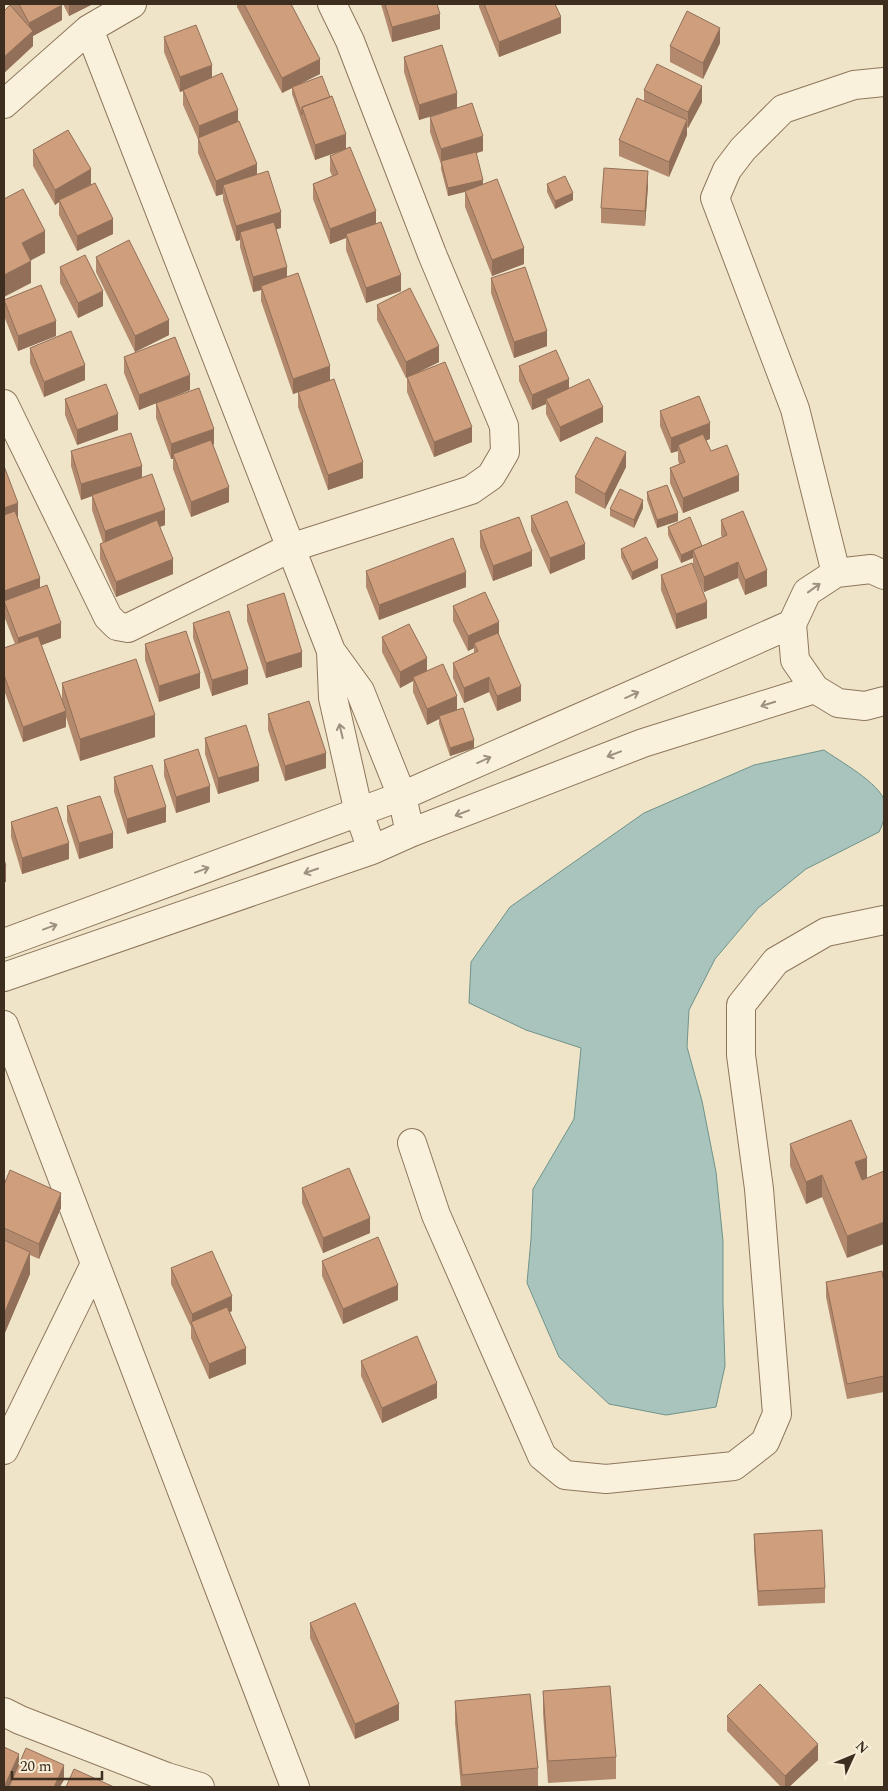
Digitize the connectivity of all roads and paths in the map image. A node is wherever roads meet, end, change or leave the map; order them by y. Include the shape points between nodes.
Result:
1 (132, 4) edge
2 (332, 4) edge
3 (89, 29) junction
4 (884, 82) edge
5 (4, 104) edge
6 (4, 404) edge
7 (290, 548) junction
8 (836, 572) junction
9 (884, 575) edge
10 (792, 624) junction
11 (331, 651) junction
12 (815, 690) junction
13 (884, 701) edge
14 (402, 796) junction
15 (359, 813) junction
16 (410, 833) junction
17 (372, 850) junction
18 (884, 920) edge
19 (4, 943) edge
20 (4, 977) edge
21 (4, 1025) edge
22 (412, 1142) dead end
23 (95, 1264) junction
24 (4, 1450) edge
25 (4, 1712) edge
26 (200, 1787) edge
27 (295, 1787) edge

1 - 3 street
2 - 7 street via 350,41 432,254 504,426 505,452 491,476 471,490
3 - 5 street
3 - 7 street
4 - 8 street via 854,85 783,109 743,149 727,170 715,198 795,408
6 - 7 street via 108,617 117,626 128,628
7 - 11 street
8 - 9 street via 871,569
10 -> 8 street via 807,592
10 - 12 street via 795,660
14 -> 10 street
11 - 14 street via 360,691
15 -> 11 street via 333,698
12 - 13 street via 838,703 865,706
12 -> 16 street via 642,743
14 - 15 street
14 - 16 street
15 - 17 street
19 -> 15 street
16 - 17 street
17 -> 20 street
18 - 22 street via 826,932 784,956 776,961 741,1005 741,1055 759,1189 777,1414 765,1442 734,1466 606,1478 565,1475 542,1456 436,1215
21 - 23 street
23 - 24 street
23 - 27 street
25 - 26 street

